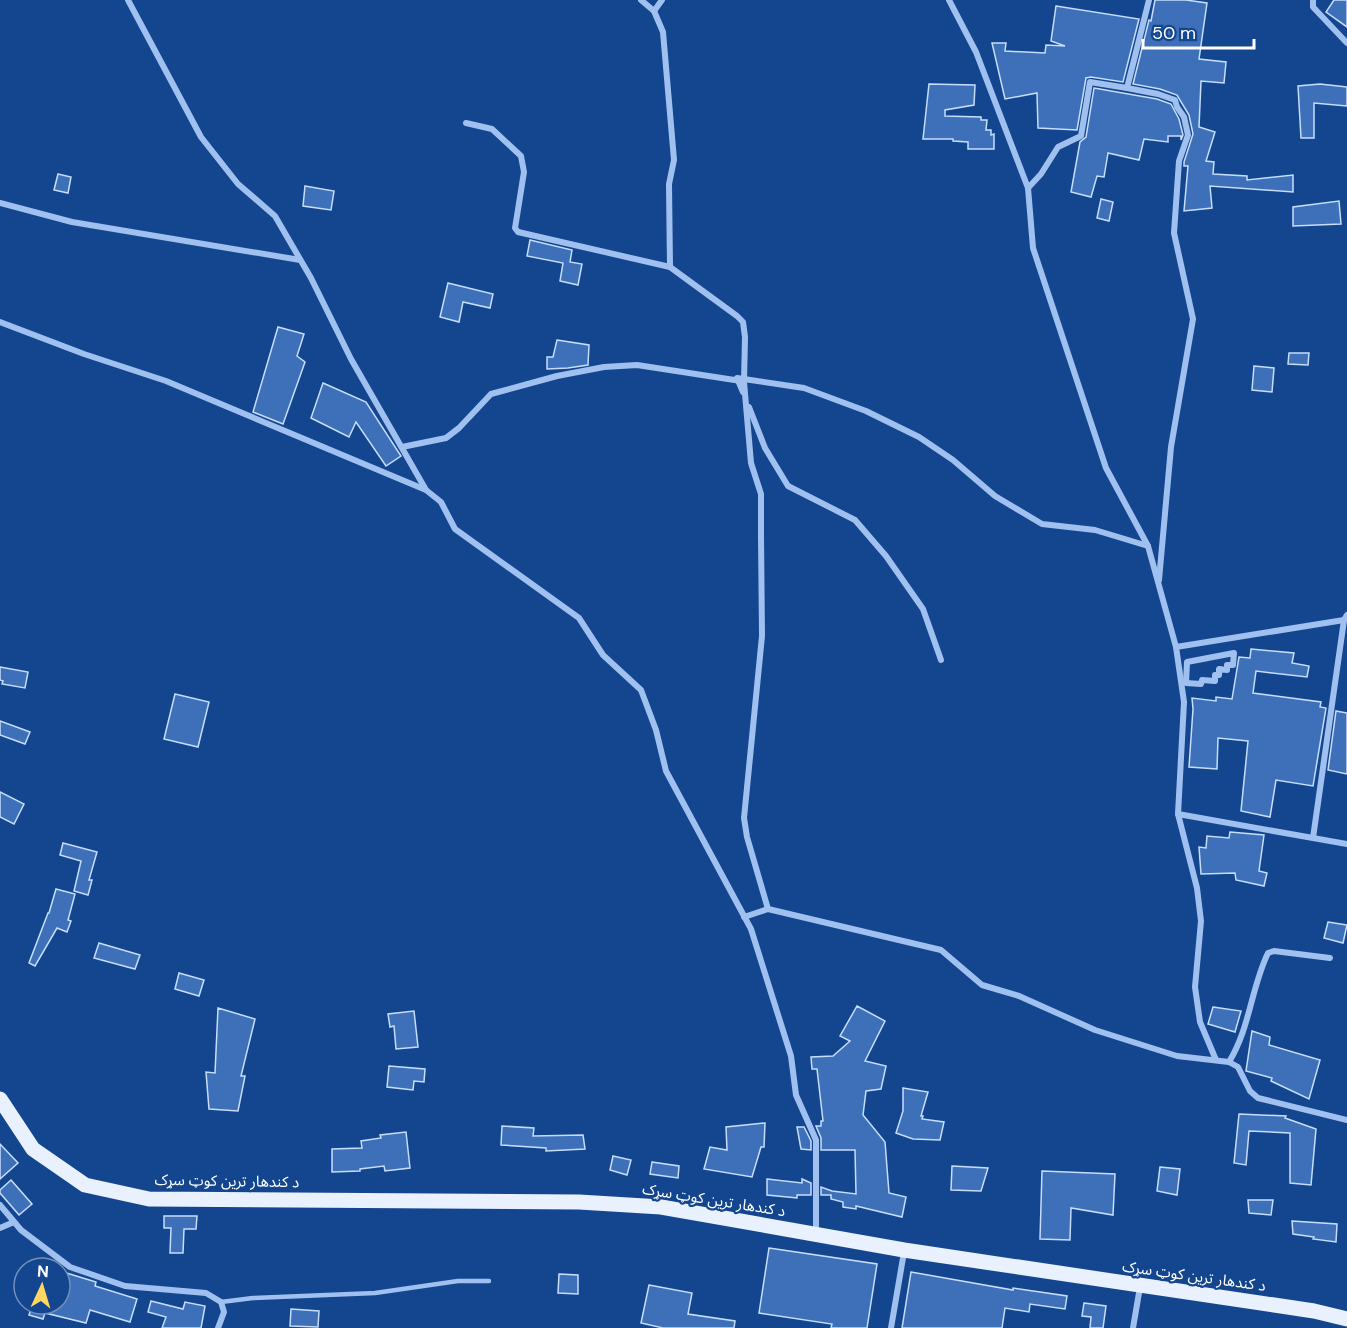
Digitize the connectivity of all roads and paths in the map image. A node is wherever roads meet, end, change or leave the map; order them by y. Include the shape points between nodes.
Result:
1 (128, 0) edge
2 (641, 0) edge
3 (662, 0) edge
4 (950, 0) edge
5 (1149, 0) edge
6 (1313, 0) edge
7 (654, 11) junction
8 (1347, 43) edge
9 (1127, 88) junction
10 (466, 123) dead end
11 (1028, 188) junction
12 (0, 203) edge
13 (300, 260) junction
14 (669, 267) junction
15 (0, 322) edge
16 (744, 382) junction
17 (402, 447) junction
18 (426, 490) junction
19 (1148, 546) junction
20 (1158, 584) junction
21 (1346, 617) edge
22 (1176, 647) junction
23 (1234, 653) joint
24 (941, 660) dead end
25 (1178, 814) junction
26 (1312, 838) junction
27 (1347, 843) edge
28 (768, 909) junction
29 (744, 917) junction
30 (1330, 958) dead end
31 (1216, 1060) junction
32 (1229, 1062) junction
33 (0, 1099) edge
34 (1347, 1120) edge
35 (0, 1205) edge
36 (14, 1221) junction
37 (0, 1228) edge
38 (816, 1235) junction
39 (904, 1250) junction
40 (489, 1281) dead end
41 (1141, 1287) junction
42 (221, 1302) junction
43 (1347, 1318) edge
44 (218, 1328) edge
45 (891, 1328) edge
46 (1133, 1328) edge

1 - 13 street via 201,137 238,184 275,216
2 - 7 street
3 - 7 street
4 - 11 street via 976,52
5 - 9 street
6 - 8 street via 1313,7
7 - 14 street via 663,32 674,160 669,184
9 - 11 street via 1090,82 1081,136 1058,147
9 - 20 street via 1175,100 1188,135 1179,161 1174,233 1193,319 1170,447
10 - 14 street via 492,129 521,156 524,172 515,228 518,232
11 - 19 street via 1033,248 1106,468
12 - 13 street via 72,222
13 - 17 street
14 - 16 street via 743,322
15 - 18 street via 166,381
16 - 17 street via 638,365 603,367 491,394 446,438
16 - 28 street via 751,463 761,494 762,636 744,818
17 - 18 street
18 - 29 street via 441,501 455,529 579,618 603,655 640,690 656,730 666,771
19 - 20 street
19 - 24 street via 1095,530 1041,524 995,496 919,437 866,411 804,388 737,378 765,448 788,486 855,520 863,529 923,609
20 - 22 street
21 - 22 street
21 - 26 street
22 - 25 street via 1184,702
23 - 23 street via 1187,662 1186,683 1215,681 1219,669 1227,670 1227,665 1233,665
25 - 26 street
25 - 31 street via 1197,888 1200,921 1195,987 1200,1022
26 - 27 street
28 - 29 street
28 - 31 street via 941,950 982,985 1019,996 1116,1037 1177,1056
29 - 38 street via 791,1056 796,1095 816,1140
30 - 32 street via 1268,953 1239,1046
31 - 32 street
32 - 34 street via 1238,1067 1258,1098
33 - 38 main road, د کندهار ترين کوټ سړک via 33,1149 85,1185 149,1198 579,1202 661,1207
35 - 36 street
36 - 37 street
36 - 42 street via 70,1267 125,1286 207,1293
38 - 39 main road, د کندهار ترين کوټ سړک
39 - 41 main road, د کندهار ترين کوټ سړک
39 - 45 street
40 - 42 lane via 458,1281 375,1293
41 - 43 main road, د کندهار ترين کوټ سړک
41 - 46 street
42 - 44 street via 224,1312

